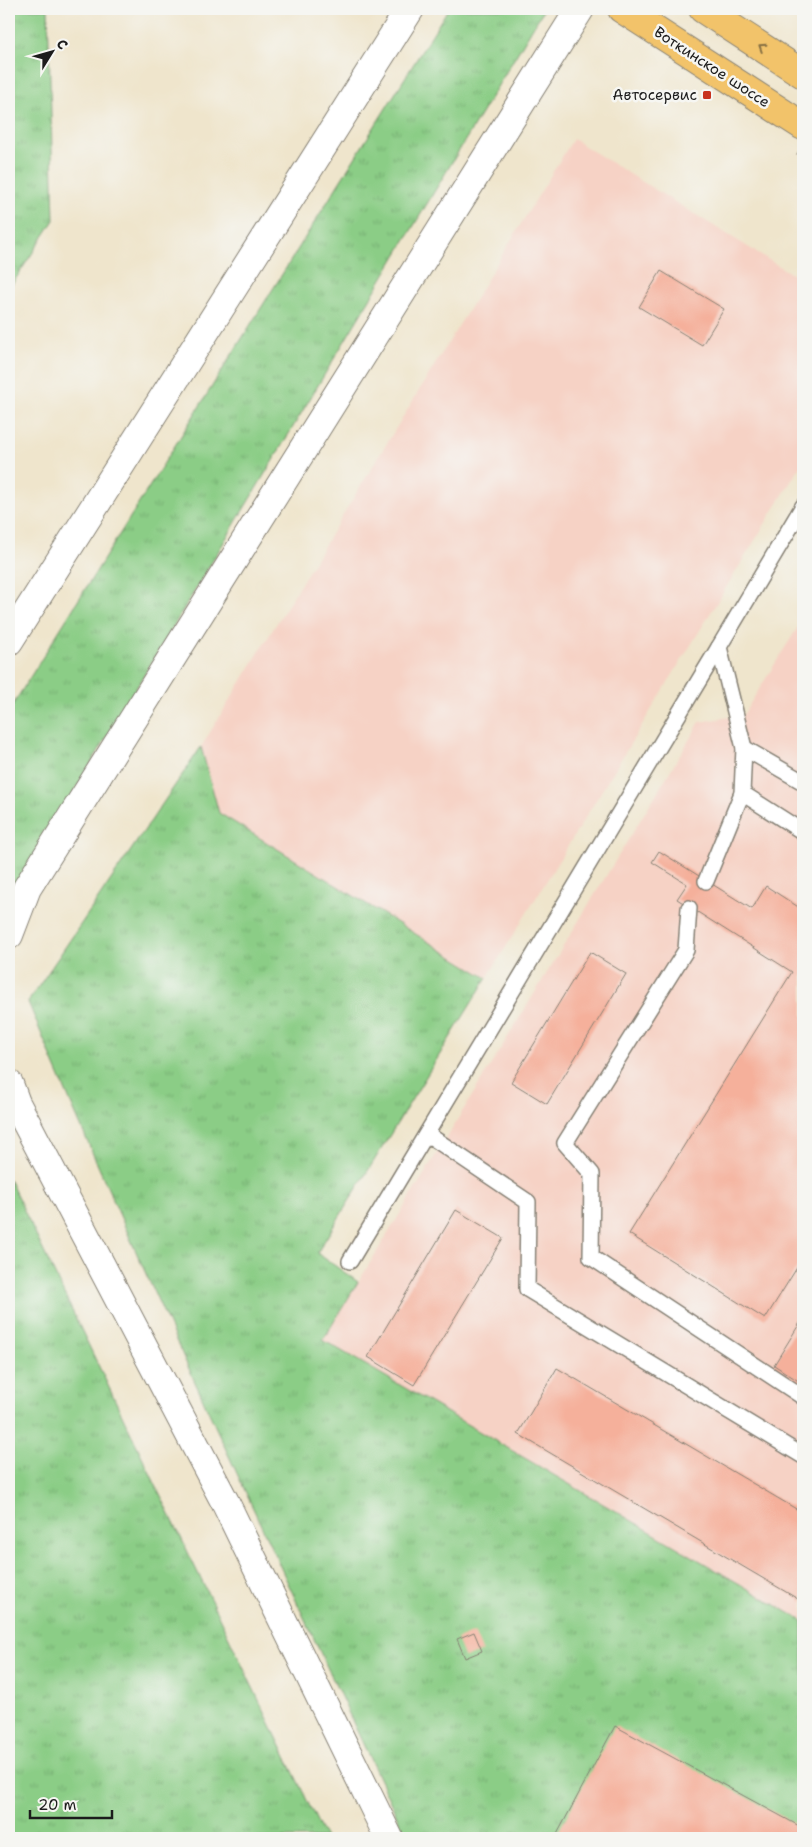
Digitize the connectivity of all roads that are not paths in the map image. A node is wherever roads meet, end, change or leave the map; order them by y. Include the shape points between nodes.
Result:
1 (410, 9) edge
2 (580, 9) edge
3 (622, 9) edge
4 (703, 9) edge
5 (803, 74) edge
6 (803, 126) edge
7 (803, 506) edge
8 (9, 642) edge
9 (720, 647) junction
10 (744, 748) junction
11 (803, 782) edge
12 (742, 793) junction
13 (803, 832) edge
14 (706, 881) dead end
15 (689, 908) dead end
16 (9, 935) edge
17 (9, 1084) edge
18 (427, 1134) junction
19 (350, 1261) dead end
20 (803, 1397) edge
21 (803, 1456) edge
22 (388, 1838) edge

1 - 8 street
2 - 16 street via 27,888
3 - 6 main road, Воткинское шоссе
5 -> 4 main road
7 - 9 lane
9 - 10 lane
9 - 18 lane
10 - 11 lane
10 - 12 lane
12 - 13 lane
12 - 14 lane
15 - 20 lane via 686,950 565,1143 592,1174 591,1257
17 - 22 street via 16,1103 226,1502
18 - 19 lane
18 - 21 lane via 528,1202 526,1289

